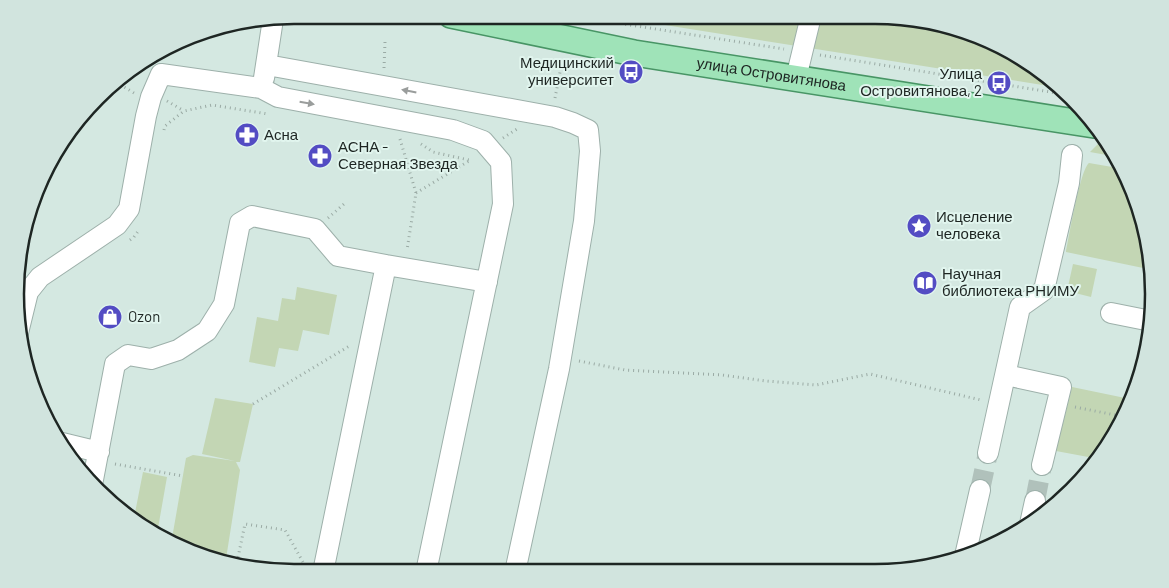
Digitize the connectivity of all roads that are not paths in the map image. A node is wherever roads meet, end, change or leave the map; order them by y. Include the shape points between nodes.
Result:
1 (272, 24) edge
2 (496, 24) edge
3 (809, 24) edge
4 (267, 66) junction
5 (796, 78) junction
6 (261, 88) junction
7 (457, 100) junction
8 (1084, 123) edge
9 (453, 130) junction
10 (1072, 155) dead end
11 (395, 266) junction
12 (487, 282) junction
13 (24, 291) edge
14 (1111, 313) dead end
15 (1144, 320) edge
16 (1006, 375) junction
17 (71, 446) edge
18 (988, 453) tunnel mouth
19 (98, 456) junction
20 (1042, 465) tunnel mouth
21 (94, 475) edge
22 (980, 490) tunnel mouth
23 (1035, 501) tunnel mouth
24 (1032, 514) edge
25 (967, 548) edge
26 (327, 564) edge
27 (428, 564) edge
28 (517, 564) edge

1 - 4 lane
2 - 5 main road, улица Островитянова via 634,53
3 - 5 lane
4 - 6 lane
7 -> 4 lane
5 - 8 main road, улица Островитянова
6 -> 9 lane via 278,97
6 - 13 lane via 161,74 146,116 129,209 117,225
7 - 9 lane
7 - 28 lane via 555,117 588,130 590,151 584,221 560,358
9 - 12 lane via 483,141 501,162 503,204
10 - 16 lane via 1069,183 1044,290 1020,307
11 - 12 lane
11 - 19 lane via 338,256 315,229 252,216 240,223 224,304 207,331 178,350 151,359 128,355 115,364
11 - 26 lane via 373,331
12 - 27 lane
14 - 15 lane
16 - 18 lane
16 - 20 lane via 1061,387
17 - 19 lane
19 - 21 lane
22 - 25 lane
23 - 24 lane

